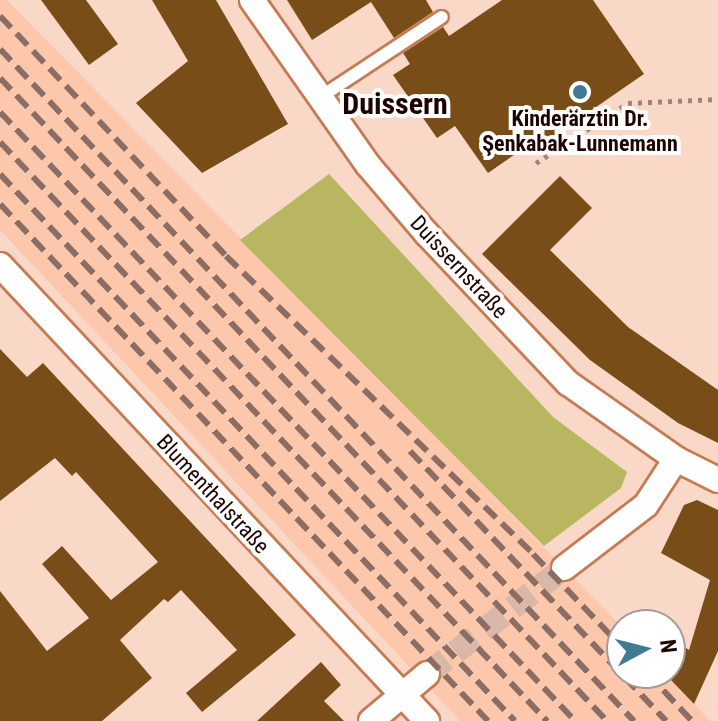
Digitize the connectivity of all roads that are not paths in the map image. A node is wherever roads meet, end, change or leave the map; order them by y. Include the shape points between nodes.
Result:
1 (252, 0) edge
2 (442, 17) dead end
3 (319, 98) junction
4 (0, 265) edge
5 (676, 459) junction
6 (718, 480) edge
7 (564, 568) tunnel mouth
8 (427, 674) tunnel mouth
9 (401, 694) junction
10 (371, 721) edge
11 (427, 721) edge

1 - 3 street, Duissernstraße
2 - 3 lane
3 - 5 street, Duissernstraße via 427,234 568,383
4 - 9 street, Blumenthalstraße
5 - 6 street, Duissernstraße
5 - 7 street via 646,505
8 - 9 street
9 - 10 street
9 - 11 street, Blumenthalstraße

